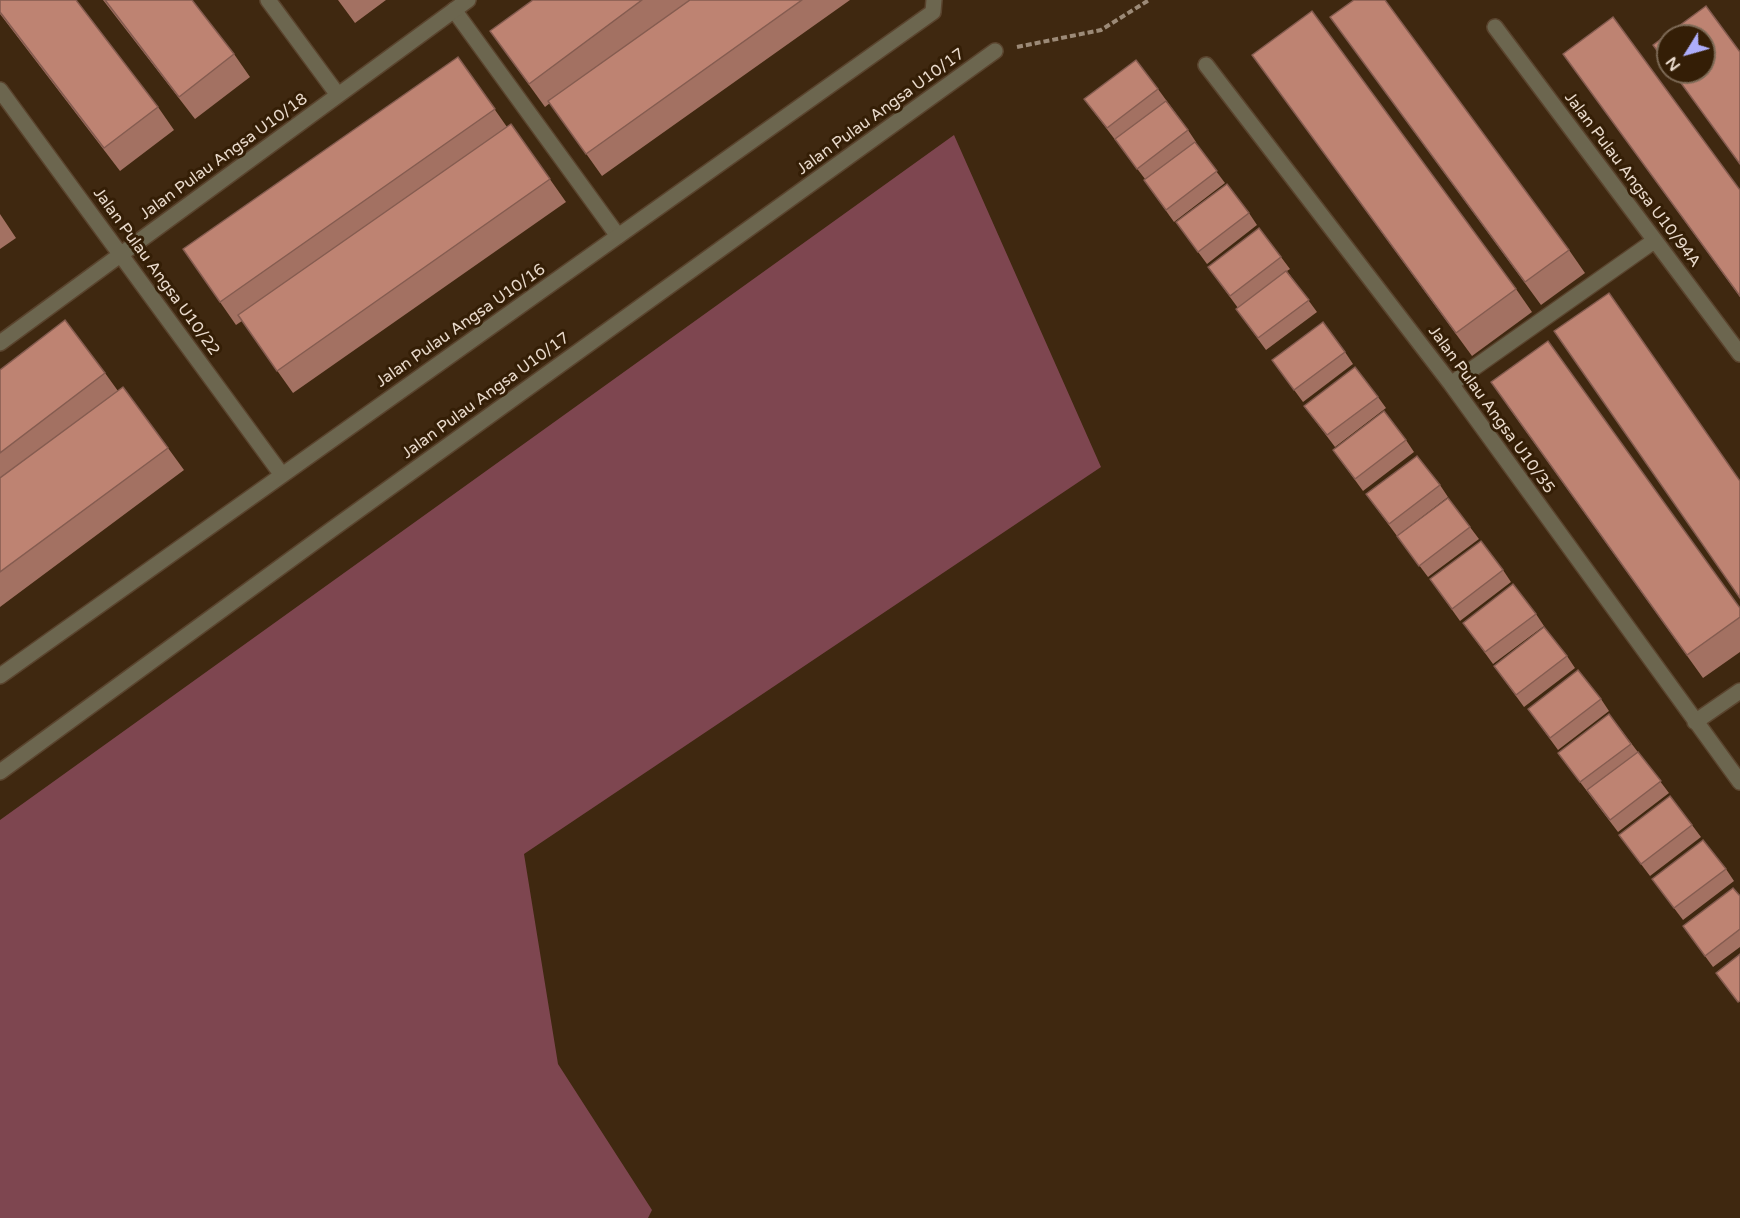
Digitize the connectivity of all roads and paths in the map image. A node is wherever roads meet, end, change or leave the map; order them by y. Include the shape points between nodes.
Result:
1 (268, 0) edge
2 (468, 0) edge
3 (934, 0) edge
4 (1149, 0) edge
5 (454, 10) junction
6 (1495, 27) dead end
7 (995, 51) joint
8 (1206, 64) dead end
9 (0, 90) edge
10 (338, 95) junction
11 (618, 236) junction
12 (1654, 240) junction
13 (121, 254) junction
14 (0, 343) edge
15 (1740, 354) edge
16 (1451, 384) junction
17 (282, 475) junction
18 (0, 676) edge
19 (1740, 691) edge
20 (1695, 722) junction
21 (0, 772) edge
22 (1740, 782) edge

1 - 10 street
2 - 5 street, Jalan Pulau Angsa U10/18
3 - 11 street, Jalan Pulau Angsa U10/16 via 933,12
4 - 7 path via 1101,30
5 - 10 street, Jalan Pulau Angsa U10/18
5 - 11 street
6 - 12 street, Jalan Pulau Angsa U10/94A
7 - 21 street, Jalan Pulau Angsa U10/17
8 - 16 street, Jalan Pulau Angsa U10/35
9 - 13 street, Jalan Pulau Angsa U10/22
10 - 13 street, Jalan Pulau Angsa U10/18
11 - 17 street, Jalan Pulau Angsa U10/16
12 - 15 street, Jalan Pulau Angsa U10/94A
12 - 16 street
13 - 14 street, Jalan Pulau Angsa U10/18
13 - 17 street, Jalan Pulau Angsa U10/22
16 - 20 street, Jalan Pulau Angsa U10/35
17 - 18 street, Jalan Pulau Angsa U10/16
19 - 20 street
20 - 22 street, Jalan Pulau Angsa U10/35

